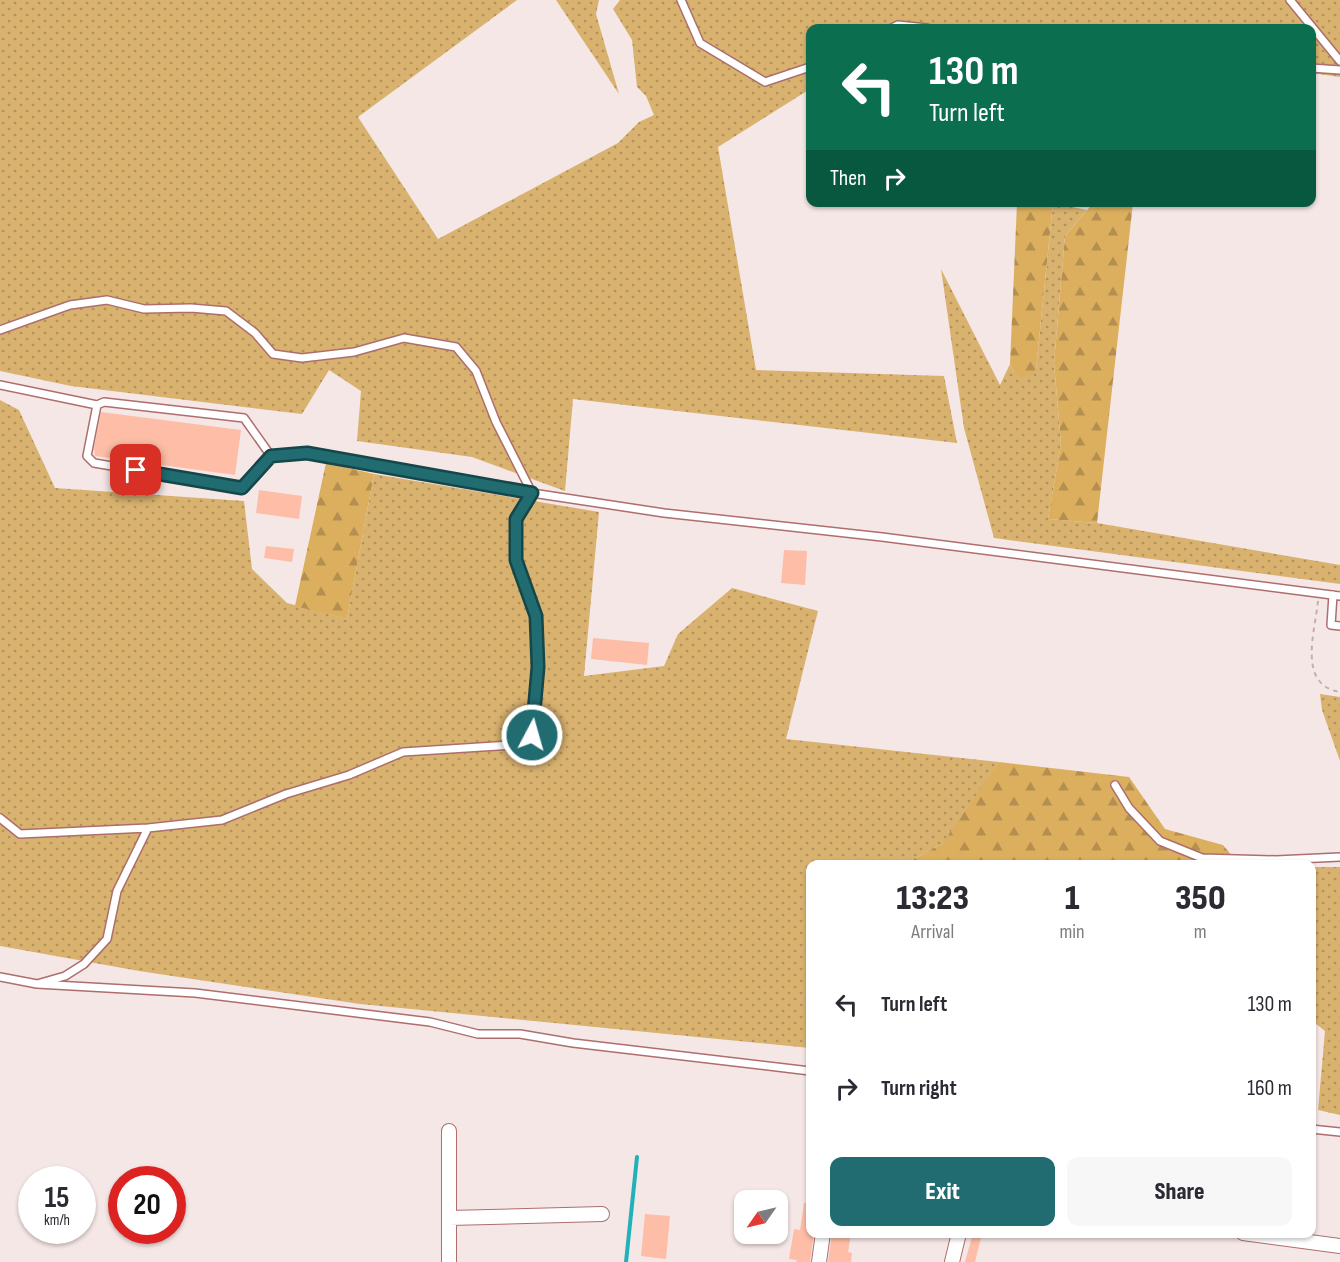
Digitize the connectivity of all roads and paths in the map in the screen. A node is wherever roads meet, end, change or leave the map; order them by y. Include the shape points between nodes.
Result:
1 (681, 0) edge
2 (1290, 0) edge
3 (1310, 24) edge
4 (1316, 32) edge
5 (1340, 61) edge
6 (806, 68) edge
7 (1316, 68) edge
8 (1340, 70) edge
9 (0, 330) edge
10 (0, 385) edge
11 (97, 405) junction
12 (271, 456) junction
13 (532, 493) junction
14 (1319, 593) junction
15 (1336, 595) edge
16 (1340, 626) edge
17 (1340, 692) edge
18 (1115, 785) dead end
19 (0, 818) edge
20 (148, 828) junction
21 (1340, 857) edge
22 (0, 977) edge
23 (37, 984) junction
24 (806, 1071) edge
25 (1316, 1130) edge
26 (449, 1131) dead end
27 (1340, 1132) edge
28 (602, 1214) dead end
29 (449, 1218) junction
30 (822, 1238) edge
31 (958, 1238) edge
32 (1280, 1238) edge
33 (1340, 1246) edge
34 (449, 1262) edge
35 (819, 1262) edge
36 (952, 1262) edge

1 - 6 lane via 700,43 765,82
2 - 3 lane
4 - 5 lane
7 - 8 lane
9 - 13 lane via 70,305 107,300 144,309 226,311 255,333 273,354 302,358 354,352 404,338 456,346 476,371 496,422
10 - 11 lane
11 - 12 lane via 104,402 244,418
11 - 12 lane via 87,456 94,463 242,488
12 - 13 lane via 307,453
13 - 14 lane via 664,513
13 - 20 lane via 516,519 516,560 536,616 538,667 532,735 512,745 403,752 222,820
14 - 15 lane
14 - 17 path via 1311,664 1316,679 1328,690
15 - 16 lane via 1331,625
18 - 21 lane via 1129,808 1160,841 1202,858
19 - 20 lane via 20,834
20 - 23 lane via 117,891 107,939 84,964 65,976
22 - 23 lane
23 - 24 lane via 195,993 430,1022 478,1035 520,1034 573,1044
25 - 27 lane
26 - 29 street
28 - 29 street
29 - 34 street
30 - 35 street
31 - 36 street
32 - 33 street

